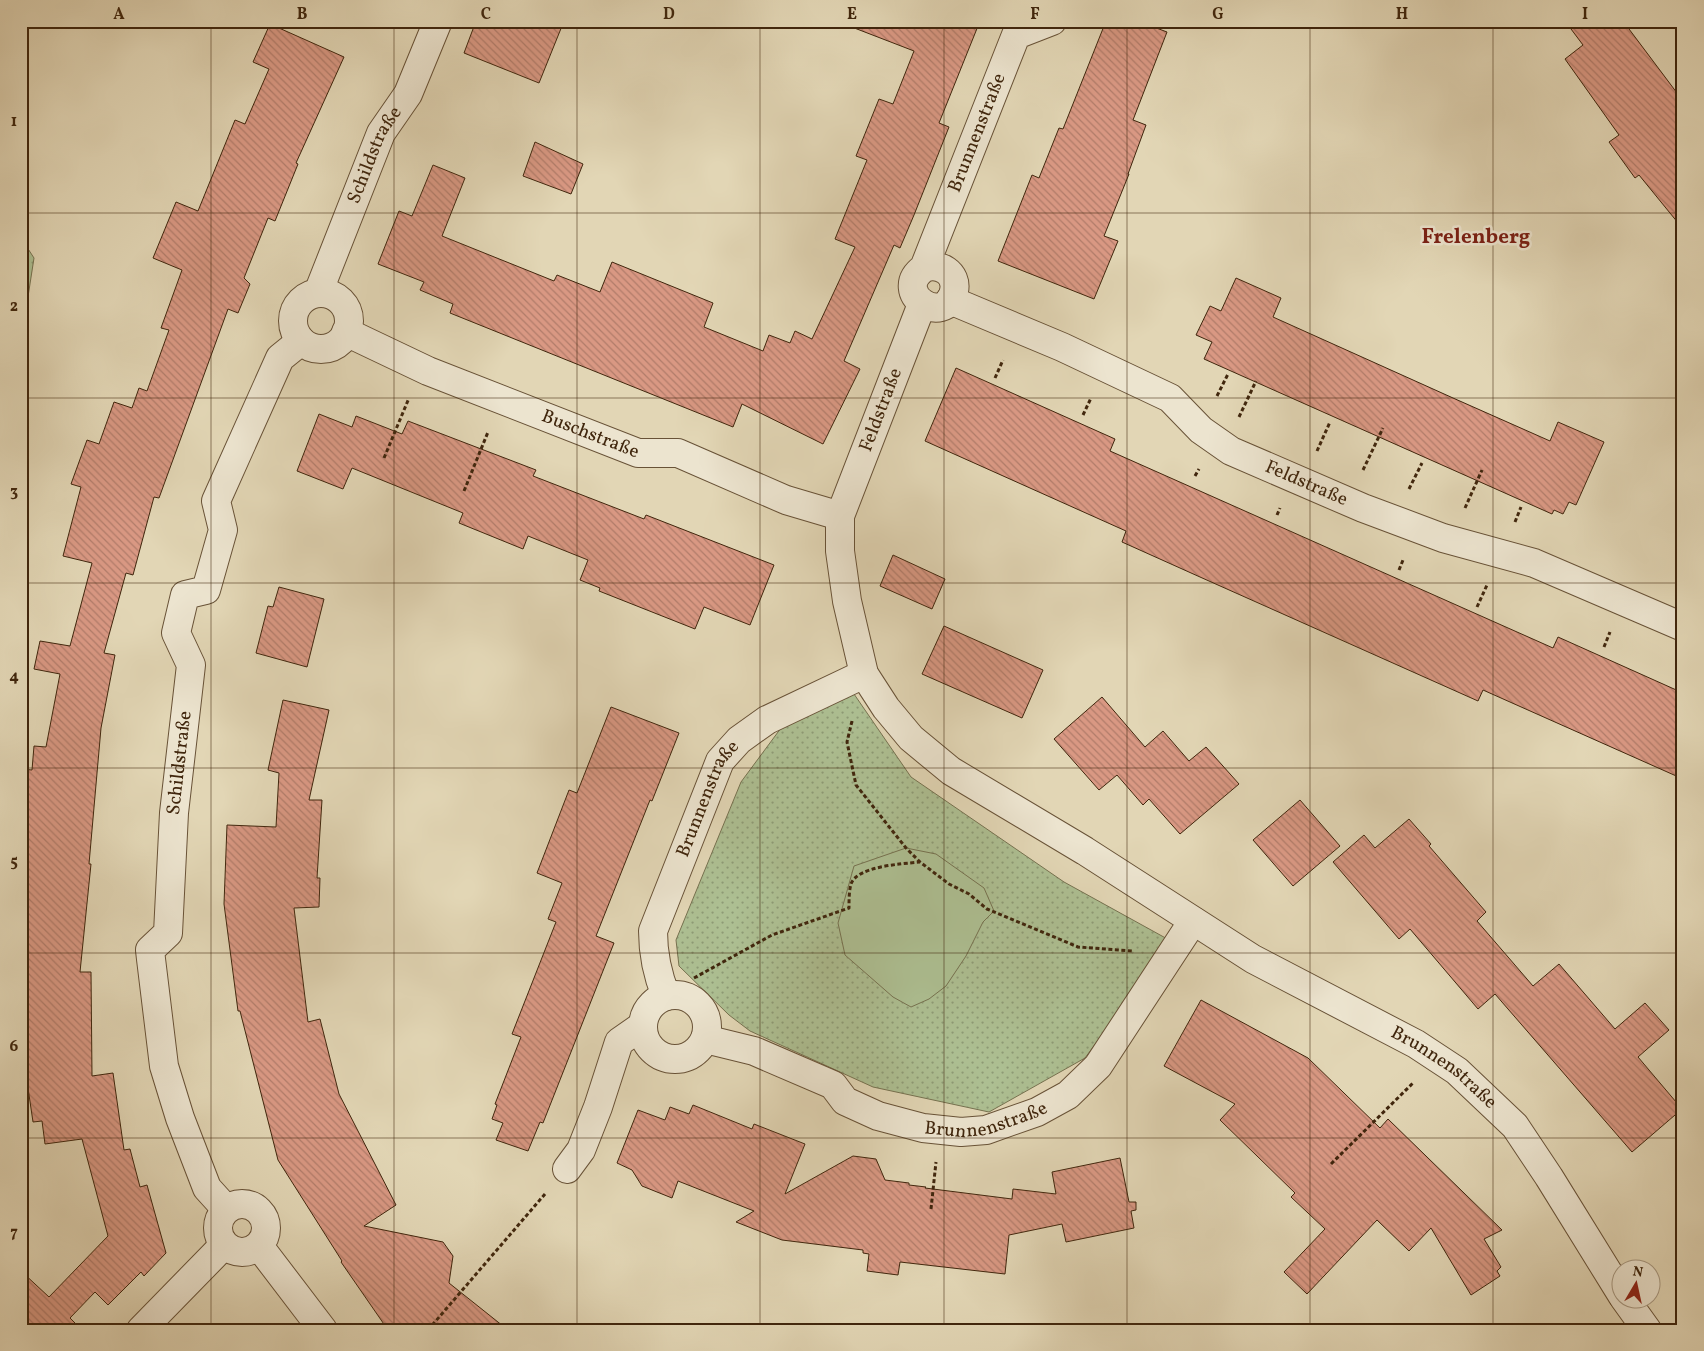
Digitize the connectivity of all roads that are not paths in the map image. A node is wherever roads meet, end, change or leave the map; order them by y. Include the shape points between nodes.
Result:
1 (438, 21) edge
2 (1052, 21) edge
3 (924, 266) junction
4 (318, 293) junction
5 (950, 300) junction
6 (922, 304) junction
7 (346, 332) junction
8 (301, 341) junction
9 (840, 516) junction
10 (1683, 627) edge
11 (864, 674) junction
12 (1193, 921) junction
13 (671, 995) junction
14 (642, 1026) junction
15 (705, 1039) junction
16 (567, 1169) road end
17 (226, 1209) junction
18 (224, 1245) junction
19 (259, 1246) junction
20 (1612, 1279) edge
21 (1631, 1308) edge
22 (141, 1330) edge
23 (323, 1330) edge
24 (1647, 1330) edge

1 - 4 street, Schildstraße via 408,94 381,133
2 - 3 street, Brunnenstraße via 1016,35
3 - 5 street via 938,267 951,275 955,284
3 - 6 street via 913,285 915,297
4 - 7 street via 328,294 343,304 349,323
4 - 8 street via 308,296 294,312 292,322
5 - 6 street via 938,307
5 - 10 street, Feldstraße via 1170,398 1201,430 1231,451 1451,540 1534,562
6 - 9 street, Feldstraße
7 - 8 street via 342,340 326,348 317,349
7 - 9 street, Buschstraße via 422,368 638,453 678,453 786,500
8 - 17 street, Schildstraße via 280,358 216,501 223,530 206,590 185,595 176,634 191,665 174,812 168,933 150,950 164,1066 207,1188
9 - 11 street, Brunnenstraße via 840,552 847,601
11 - 12 street, Brunnenstraße via 911,738 951,771
11 - 13 street, Brunnenstraße via 767,720 739,740 720,761 653,931 657,974
12 - 15 street, Brunnenstraße via 1098,1066 1068,1095 1037,1112 986,1130 961,1132 923,1128 878,1116 845,1101 833,1085 754,1051
12 - 20 street, Brunnenstraße via 1253,959 1433,1054 1457,1071 1515,1126
13 - 14 street via 656,1000 649,1007
13 - 15 street via 688,997 698,1004 708,1026
14 - 15 street via 644,1038 651,1049 662,1057 675,1060 698,1050
14 - 16 street via 619,1042 588,1133 581,1150
17 - 18 street via 217,1226 218,1236
17 - 19 street via 237,1204 250,1205 260,1212 266,1222 265,1235
18 - 19 street via 234,1252 248,1252
18 - 22 street
19 - 23 street
21 - 24 street

